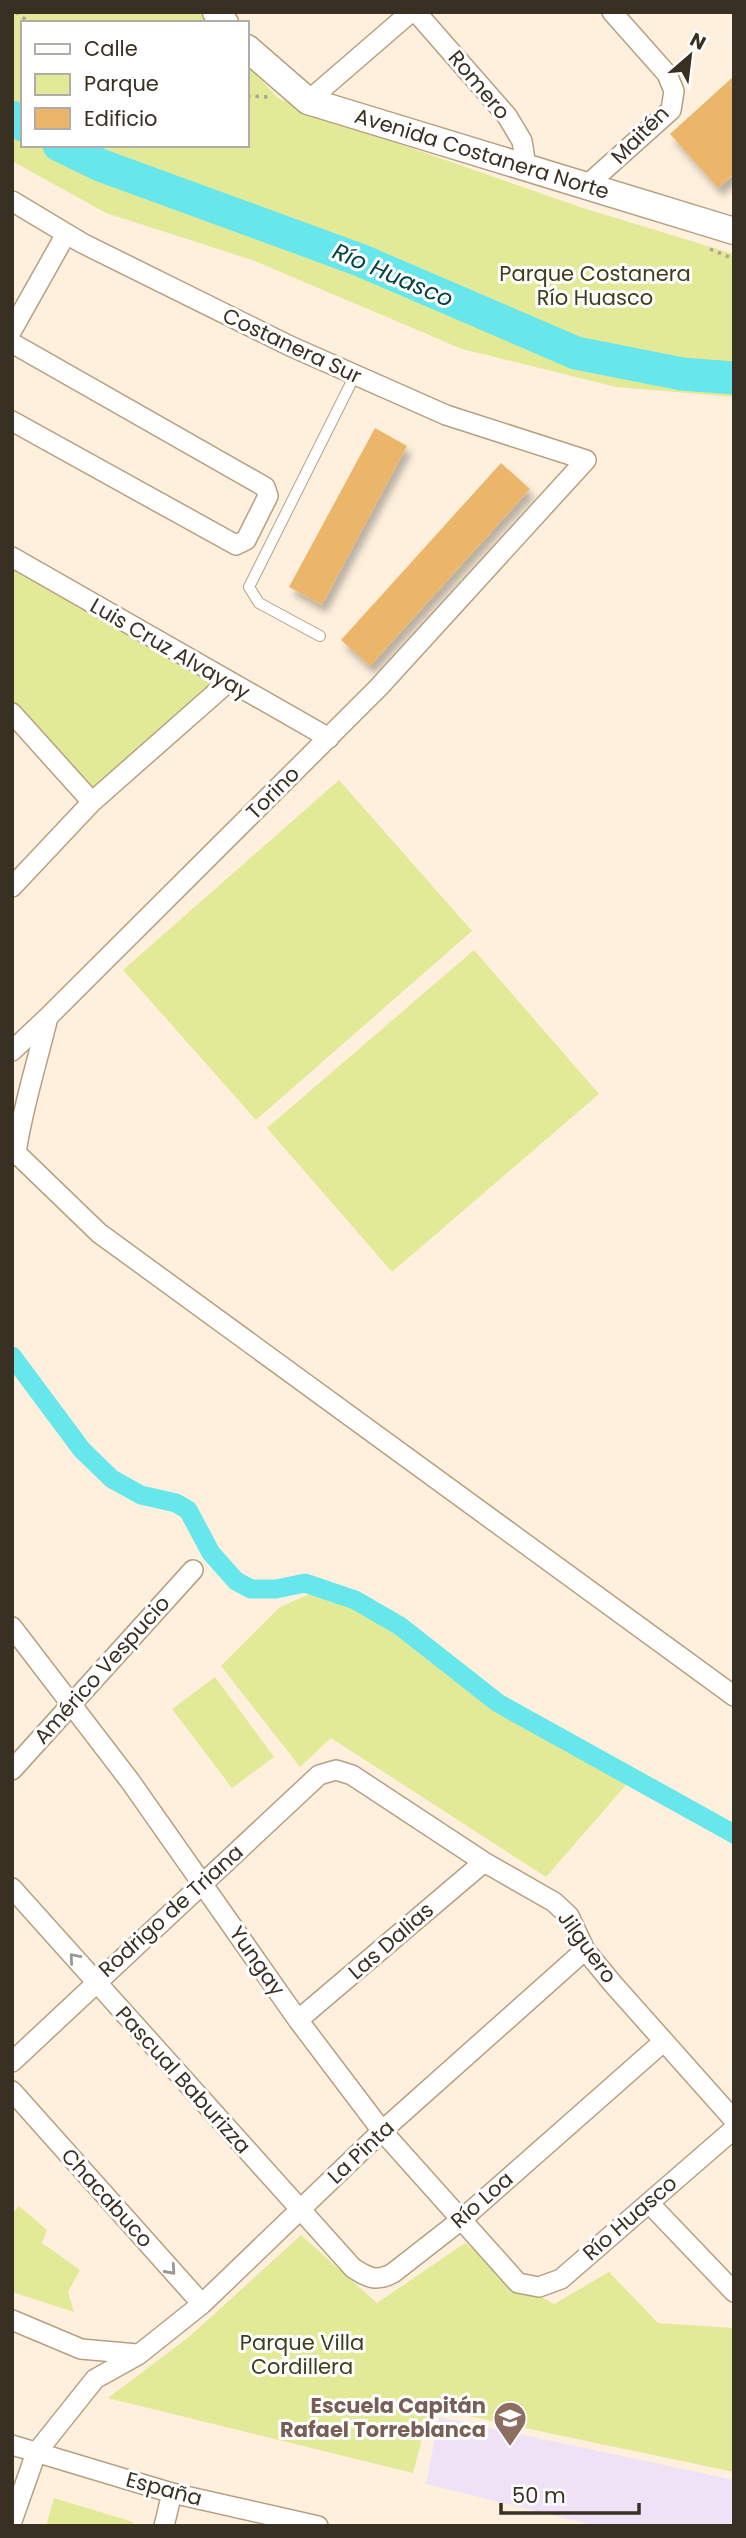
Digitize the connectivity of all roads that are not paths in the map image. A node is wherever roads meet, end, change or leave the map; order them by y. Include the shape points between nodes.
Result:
1 (413, 12) edge
2 (612, 12) edge
3 (248, 49) edge
4 (308, 101) junction
5 (526, 166) junction
6 (586, 186) junction
7 (12, 201) edge
8 (734, 230) edge
9 (66, 234) junction
10 (12, 330) edge
11 (12, 343) edge
12 (355, 374) junction
13 (12, 421) edge
14 (586, 460) joint
15 (12, 557) edge
16 (320, 636) dead end
17 (227, 683) junction
18 (12, 713) edge
19 (329, 738) junction
20 (92, 802) junction
21 (12, 887) edge
22 (48, 1017) junction
23 (12, 1051) edge
24 (14, 1151) edge
25 (193, 1570) dead end
26 (12, 1627) edge
27 (734, 1696) edge
28 (72, 1704) junction
29 (12, 1770) edge
30 (336, 1770) joint
31 (484, 1862) junction
32 (203, 1883) junction
33 (12, 1888) edge
34 (585, 1950) junction
35 (94, 1982) junction
36 (298, 2020) junction
37 (663, 2042) junction
38 (12, 2062) edge
39 (12, 2091) edge
40 (734, 2120) edge
41 (734, 2129) edge
42 (382, 2131) junction
43 (649, 2203) junction
44 (300, 2209) junction
45 (461, 2220) junction
46 (518, 2283) joint
47 (734, 2292) edge
48 (202, 2304) junction
49 (12, 2320) edge
50 (138, 2354) junction
51 (12, 2445) edge
52 (36, 2453) junction
53 (172, 2493) junction
54 (12, 2521) edge
55 (164, 2526) edge
56 (318, 2526) edge

1 - 4 street
1 - 5 street, Romero via 507,116 522,141
2 - 6 street, Maitén via 667,74 674,91 671,110
3 - 4 main road, Avenida Costanera Norte
4 - 5 main road, Avenida Costanera Norte
5 - 6 main road, Avenida Costanera Norte
6 - 8 main road, Avenida Costanera Norte
7 - 9 street, Costanera Sur
9 - 10 street
9 - 12 street, Costanera Sur via 179,294
11 - 13 street via 265,487 268,496 246,540 236,545
12 - 14 street, Costanera Sur via 446,415
12 - 16 lane via 249,587 259,603
14 - 19 street, Torino
15 - 17 street, Luis Cruz Alvayay
17 - 19 street, Luis Cruz Alvayay
17 - 20 street
18 - 20 street
19 - 22 street, Torino
20 - 21 street
22 - 23 street, Torino
22 - 24 street
24 - 27 street via 99,1233
25 - 28 street, Américo Vespucio
26 - 28 street, Yungay
28 - 29 street, Américo Vespucio
28 - 32 street, Yungay
30 - 31 street, Jilguero via 352,1775
30 - 32 street, Rodrigo de Triana via 319,1774
31 - 34 street, Jilguero via 554,1902 569,1916
31 - 36 street, Las Dalias
32 - 35 street, Rodrigo de Triana
32 - 36 street, Yungay
35 -> 33 street, Pascual Baburizza
34 - 37 street, Jilguero
34 - 42 street, La Pinta
35 - 38 street, Rodrigo de Triana
35 - 44 street, Pascual Baburizza
36 - 42 street, Yungay
37 - 40 street, Jilguero
37 - 45 street, Río Loa
39 -> 48 street, Chacabuco
41 - 43 street, Río Huasco
42 - 44 street, La Pinta
42 - 45 street, Yungay
43 - 46 street, Río Huasco via 561,2279 539,2287
43 - 47 street
44 - 45 street, Río Loa via 353,2268 367,2278 382,2280
44 - 48 street, La Pinta
45 - 46 street, Yungay
48 - 50 street, La Pinta
49 - 50 street via 81,2349
50 - 52 street, La Pinta via 95,2379
51 - 52 street, España
52 - 53 street, España
52 - 54 street, La Pinta
53 - 55 street
53 - 56 street, España

